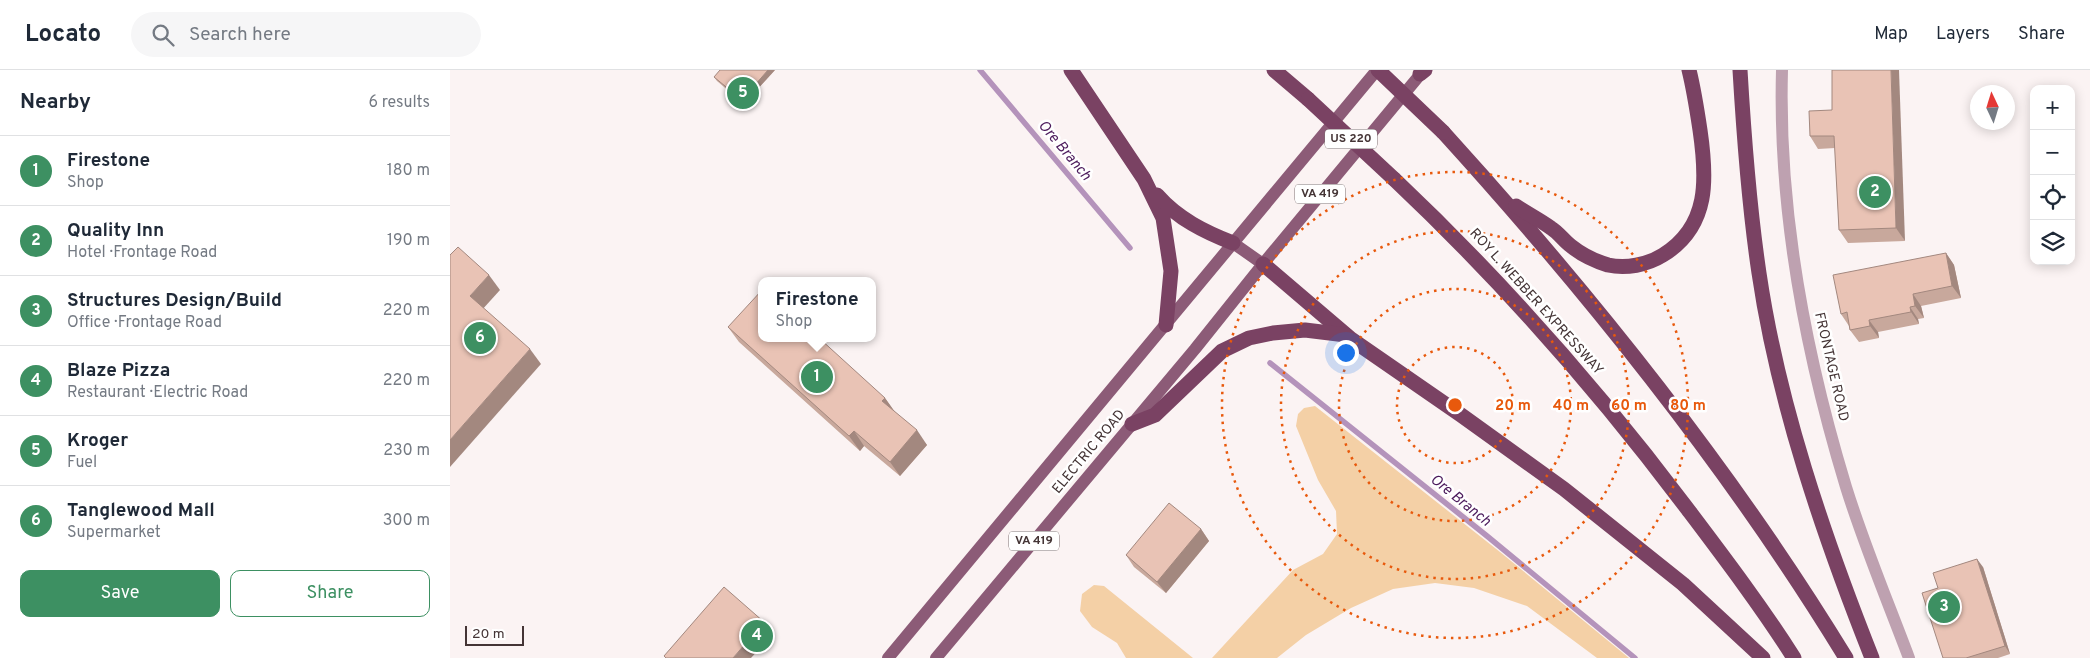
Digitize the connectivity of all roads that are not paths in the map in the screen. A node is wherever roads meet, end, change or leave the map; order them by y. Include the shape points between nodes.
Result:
1 (1070, 70) edge
2 (1274, 70) edge
3 (1377, 70) edge
4 (1689, 70) edge
5 (1740, 70) edge
6 (1782, 70) edge
7 (1423, 71) edge
8 (1144, 179) junction
9 (1506, 201) junction
10 (1233, 243) junction
11 (1263, 264) junction
12 (1166, 325) junction
13 (1346, 335) junction
14 (1132, 424) junction
15 (888, 658) edge
16 (936, 658) edge
17 (1763, 658) edge
18 (1794, 658) edge
19 (1846, 658) edge
20 (1872, 658) edge
21 (1909, 658) edge

1 - 8 highway
2 - 18 highway, ROY L. WEBBER EXPRESSWAY / US 220, bridge via 1448,230 1573,367 1635,440 1712,540
3 - 9 highway, bridge via 1443,132
3 - 10 main road
4 - 9 highway via 1705,165 1704,189 1688,233 1674,248 1656,259 1636,265 1620,267 1607,264 1570,246 1553,229
5 - 20 highway via 1748,184 1759,275 1772,343 1822,521
6 - 21 street, FRONTAGE ROAD via 1785,178 1803,317 1822,403 1846,488
7 - 11 main road, VA 419
8 - 10 highway via 1180,218
8 - 12 highway via 1165,227 1171,271
9 - 19 highway via 1576,284 1702,445 1772,542
10 - 11 main road
10 - 12 main road, VA 419
11 - 13 highway
11 - 14 main road, ELECTRIC ROAD / VA 419
12 - 15 main road, ELECTRIC ROAD / VA 419
13 - 14 highway via 1305,330 1249,338 1222,352 1155,415
13 - 17 highway via 1564,489 1683,584
14 - 16 main road, ELECTRIC ROAD / VA 419

